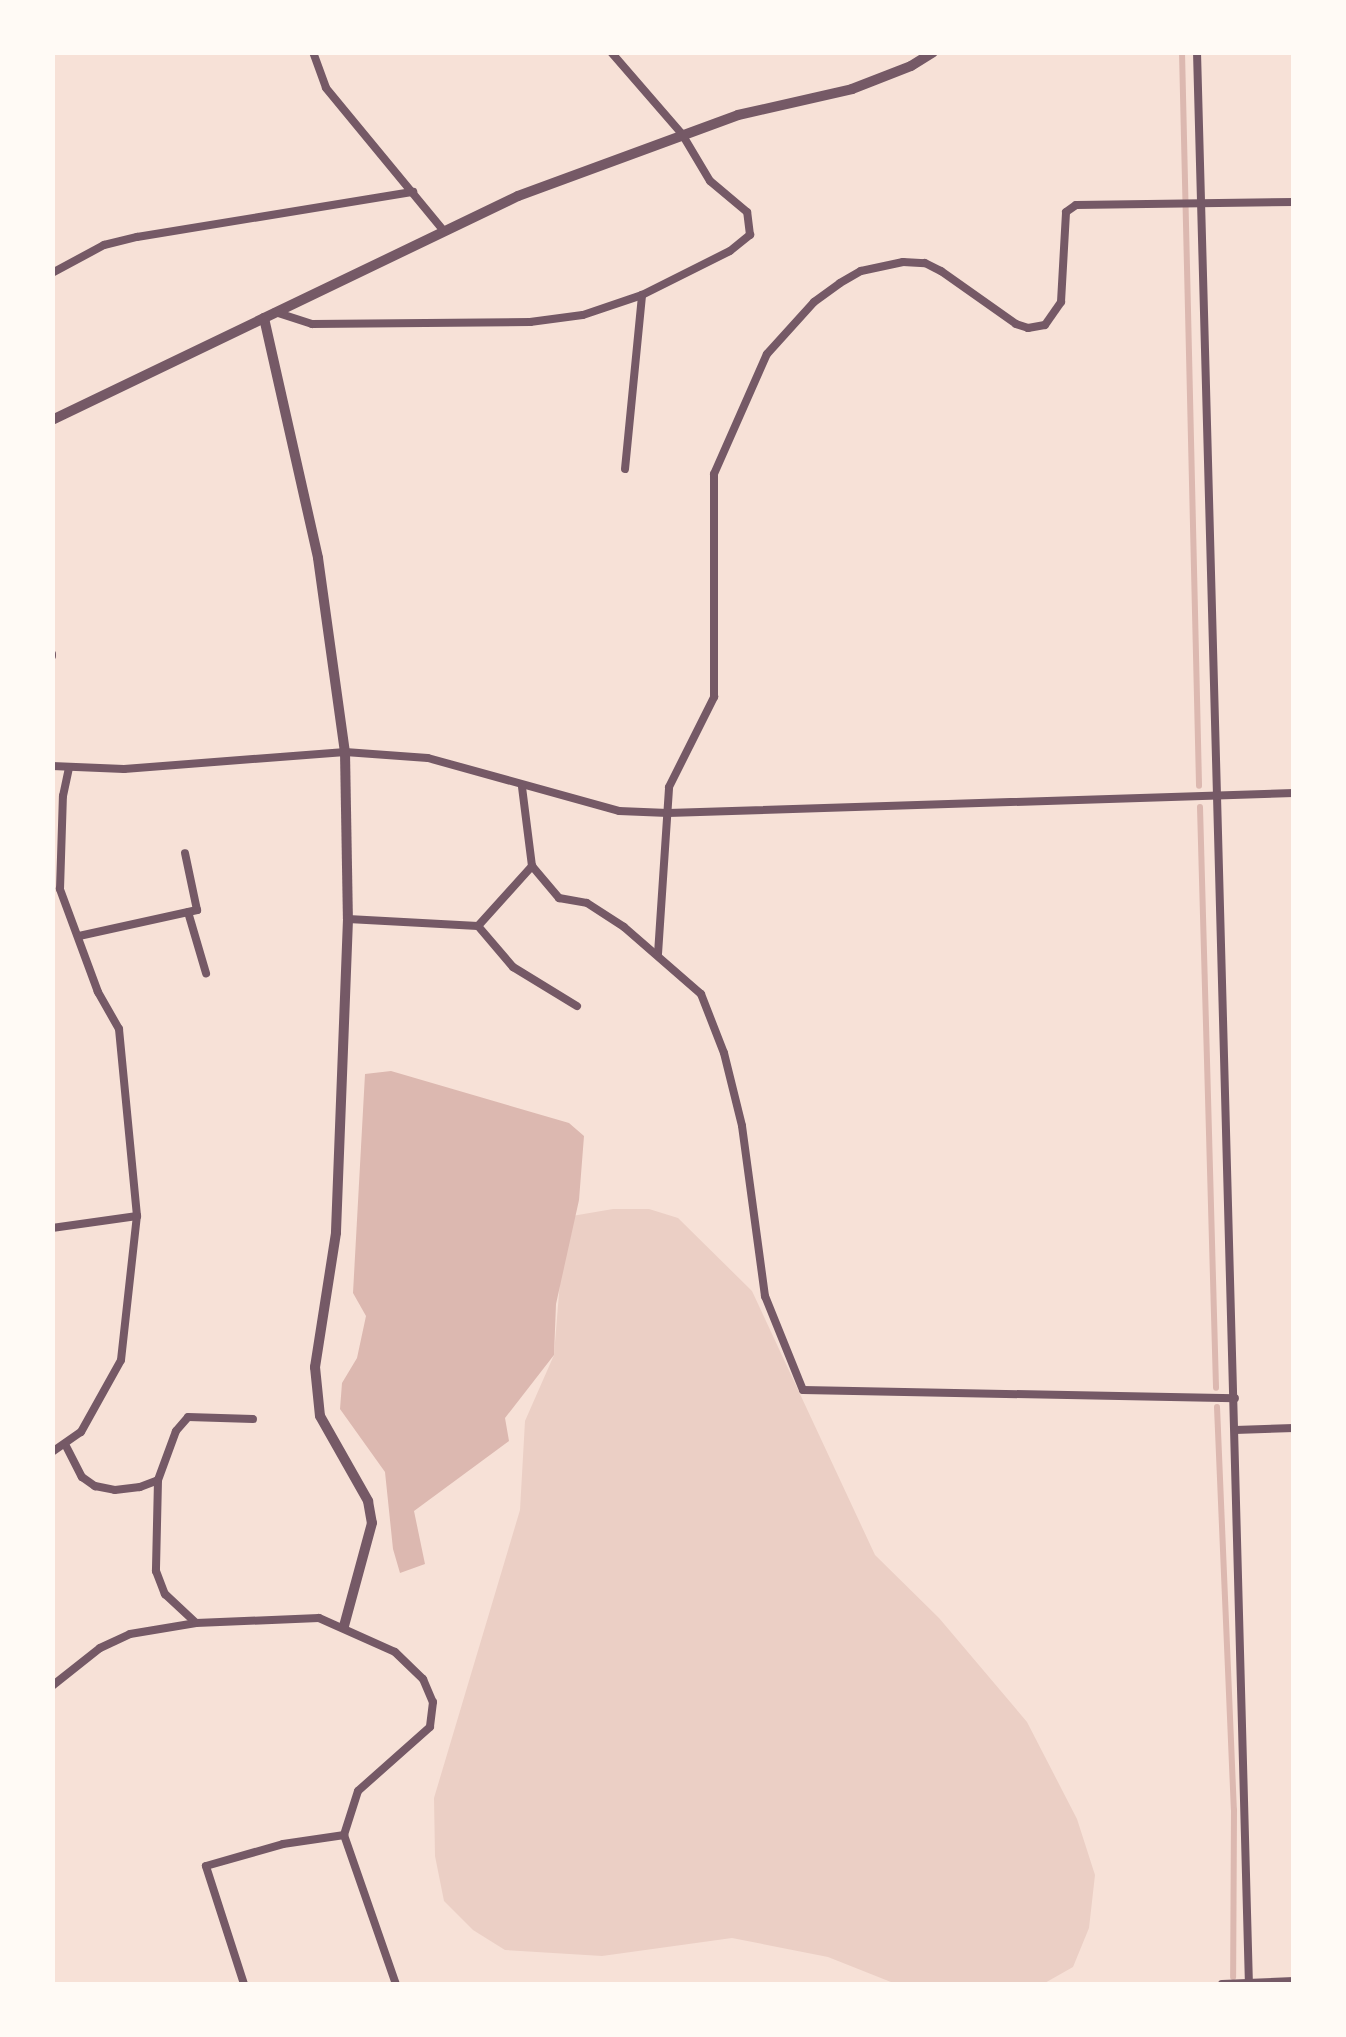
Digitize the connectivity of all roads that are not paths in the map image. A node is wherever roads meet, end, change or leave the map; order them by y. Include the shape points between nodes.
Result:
1 (313, 52) edge
2 (612, 52) edge
3 (913, 52) edge
4 (932, 52) edge
5 (1197, 52) edge
6 (912, 66) junction
7 (682, 134) junction
8 (413, 192) junction
9 (1294, 202) edge
10 (1198, 205) junction
11 (443, 230) junction
12 (52, 273) edge
13 (642, 295) junction
14 (276, 312) junction
15 (264, 318) junction
16 (52, 420) edge
17 (625, 469) dead end
18 (346, 752) junction
19 (52, 766) edge
20 (69, 768) junction
21 (522, 788) junction
22 (1294, 793) edge
23 (1219, 795) junction
24 (668, 813) junction
25 (185, 853) dead end
26 (532, 866) junction
27 (188, 912) junction
28 (348, 919) junction
29 (478, 926) junction
30 (79, 936) junction
31 (658, 954) junction
32 (206, 974) dead end
33 (577, 1006) dead end
34 (137, 1216) junction
35 (52, 1228) edge
36 (1235, 1398) junction
37 (254, 1419) dead end
38 (1294, 1428) edge
39 (1235, 1430) junction
40 (66, 1446) junction
41 (52, 1452) edge
42 (158, 1480) junction
43 (196, 1623) junction
44 (344, 1626) junction
45 (52, 1686) edge
46 (344, 1835) junction
47 (1294, 1981) edge
48 (1248, 1983) edge
49 (244, 1984) edge
50 (396, 1984) edge
51 (1222, 1984) edge

1 - 8 street via 326,88
2 - 7 street
3 - 6 street
4 - 6 street
5 - 10 street
6 - 7 street via 852,89
7 - 11 street
7 - 13 street via 710,181 747,212 750,235 730,252
8 - 11 street
8 - 12 street via 138,236 104,244
9 - 10 street
10 - 23 street
10 - 24 street via 1076,205 1066,212 1061,302 1046,324 1016,324 941,271 902,262 840,283 767,354 714,474 714,697 669,788
11 - 14 street
13 - 14 street via 582,315 530,322 312,324
13 - 17 street
14 - 15 street
15 - 16 street
15 - 18 street via 318,558
18 - 20 street via 124,770
18 - 21 street via 428,758
18 - 28 street
19 - 20 street
20 - 30 street via 60,889
21 - 24 street via 620,811
21 - 26 street
22 - 23 street
23 - 24 street
23 - 36 street
24 - 31 street
25 - 27 street via 197,910
26 - 29 street
26 - 31 street via 559,898 586,902
27 - 30 street
27 - 32 street
28 - 29 street
28 - 44 street via 336,1233 315,1367 320,1416 368,1501 372,1523
29 - 33 street via 513,967
30 - 34 street via 119,1029
31 - 36 street via 701,994 724,1053 742,1126 765,1296 803,1390
34 - 35 street
34 - 40 street via 122,1360
36 - 39 street
37 - 42 street via 188,1417
38 - 39 street
39 - 48 street
40 - 41 street
40 - 42 street via 82,1478 96,1486 116,1490
42 - 43 street via 156,1572 165,1594
43 - 44 street via 283,1616
43 - 45 street via 130,1634
44 - 46 street via 396,1652 423,1679 434,1702 430,1728 358,1791
46 - 49 street via 206,1866
46 - 50 street
47 - 48 street
48 - 51 street

